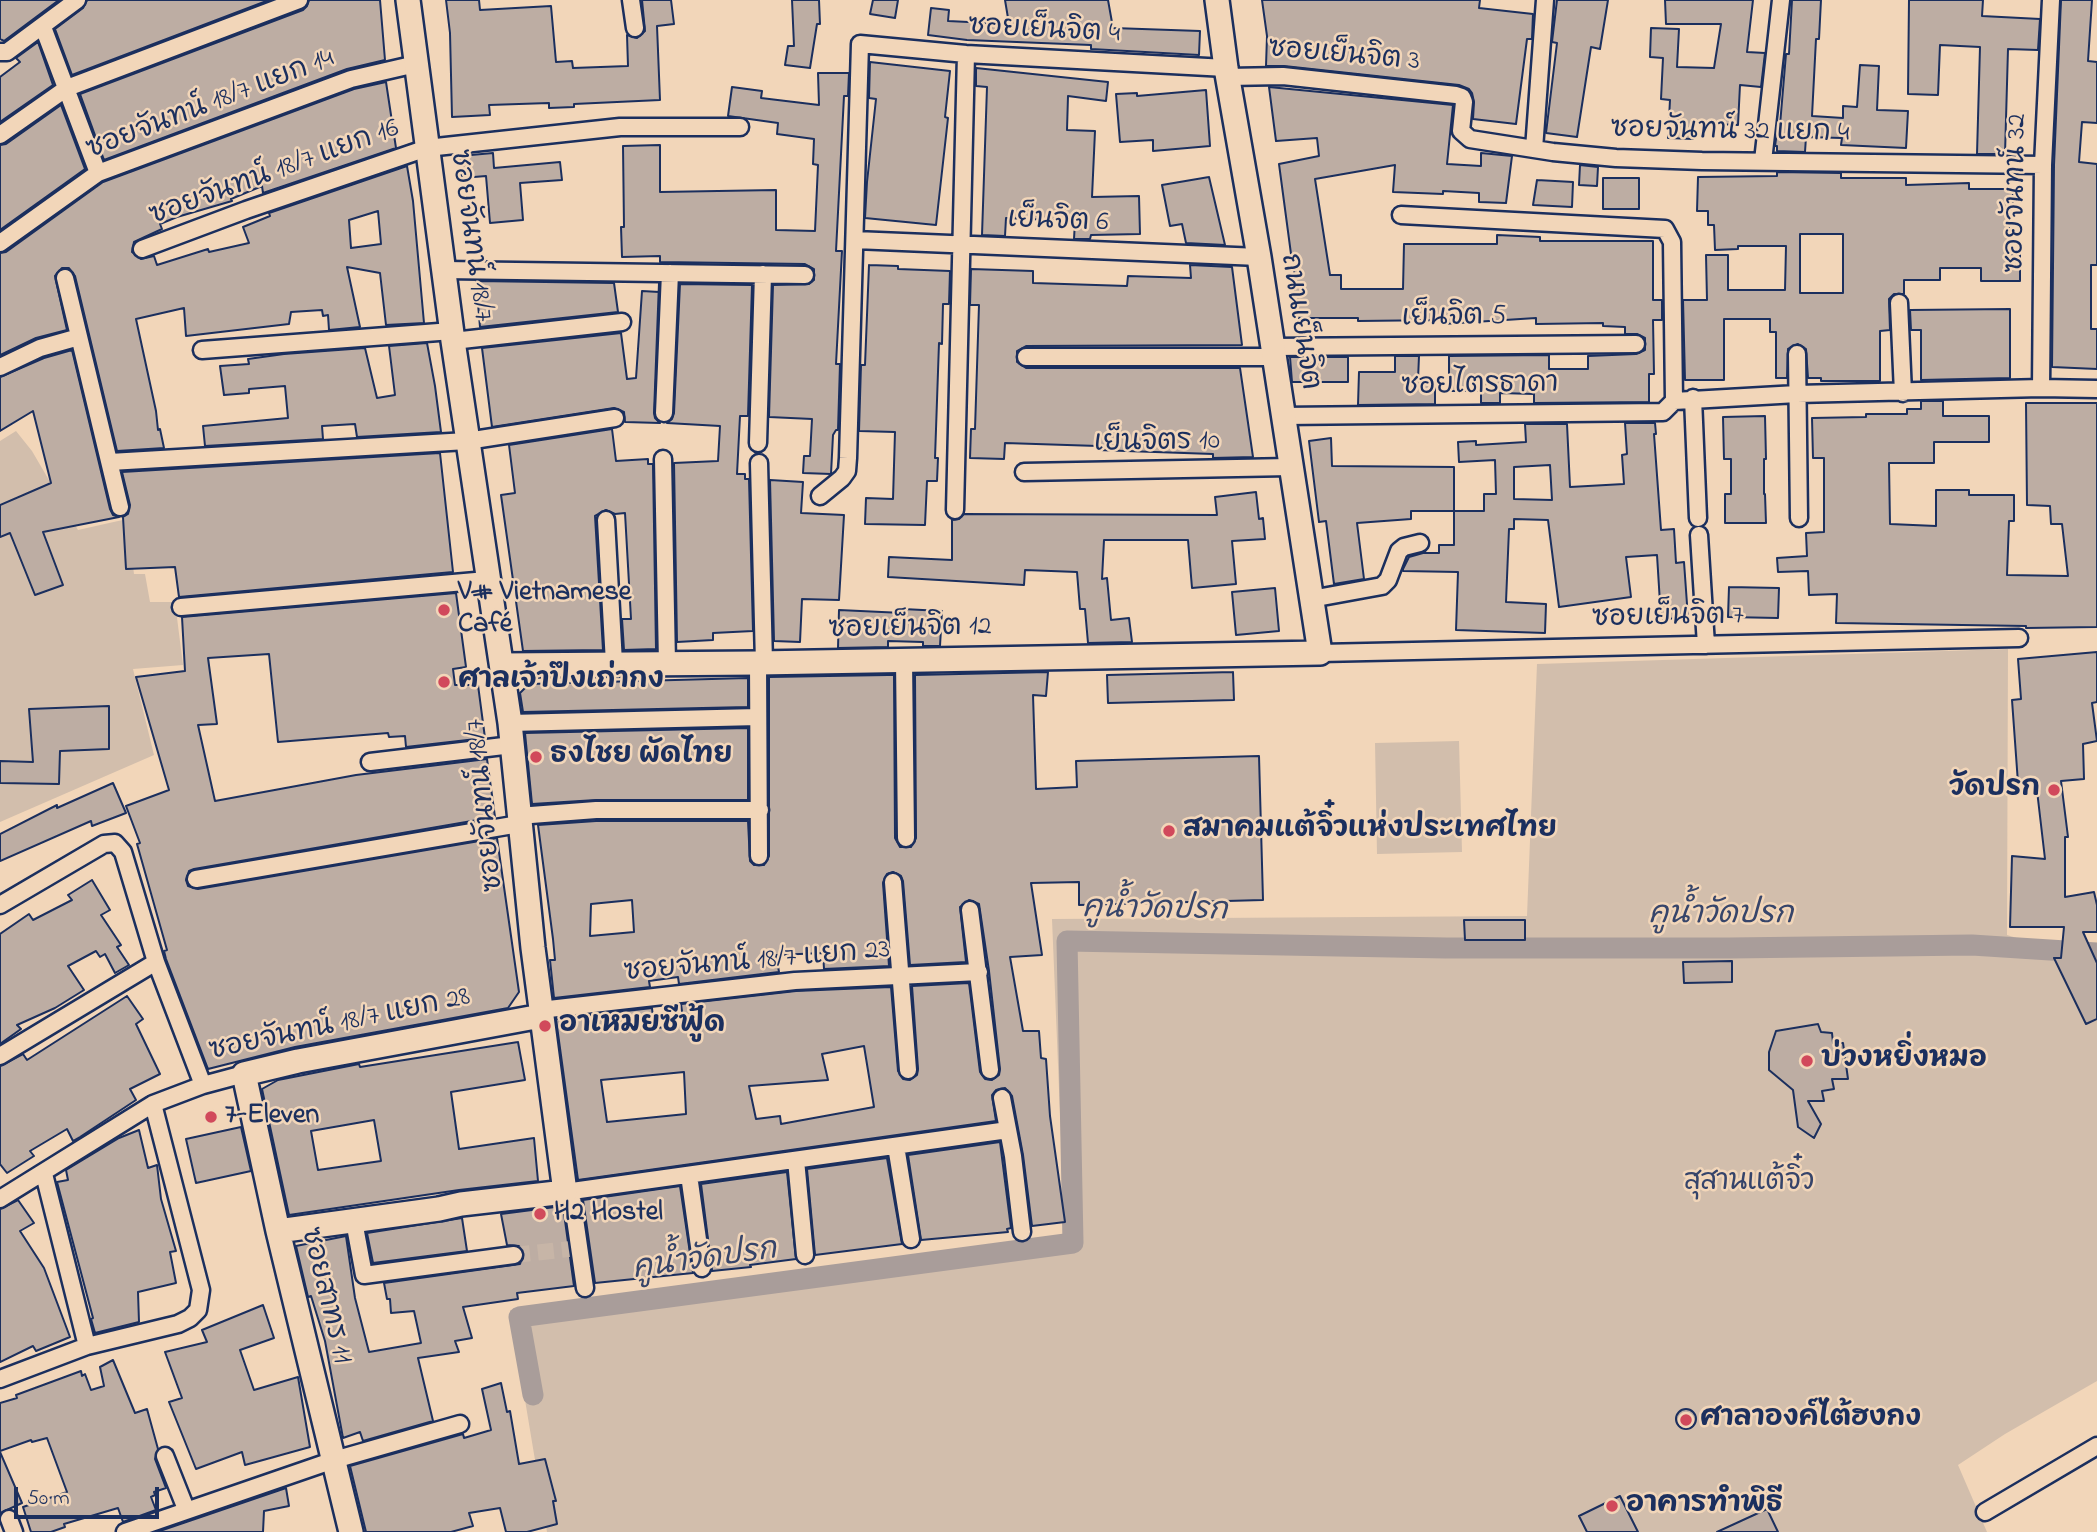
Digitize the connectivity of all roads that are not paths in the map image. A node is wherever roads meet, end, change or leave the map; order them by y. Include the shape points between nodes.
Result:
1 (78, 0) edge
2 (299, 0) edge
3 (408, 0) edge
4 (631, 0) edge
5 (1217, 0) edge
6 (1545, 0) edge
7 (1781, 0) edge
8 (2052, 0) edge
9 (43, 27) junction
10 (635, 27) dead end
11 (0, 52) edge
12 (966, 54) junction
13 (416, 64) junction
14 (1227, 73) junction
15 (66, 88) junction
16 (1456, 94) joint
17 (740, 127) dead end
18 (0, 135) edge
19 (427, 148) junction
20 (1534, 149) junction
21 (1763, 161) junction
22 (2043, 166) junction
23 (98, 173) junction
24 (1401, 215) dead end
25 (855, 240) junction
26 (0, 243) edge
27 (961, 246) junction
28 (142, 249) dead end
29 (1259, 257) junction
30 (443, 270) junction
31 (670, 273) junction
32 (763, 274) junction
33 (805, 275) dead end
34 (65, 278) dead end
35 (1899, 303) dead end
36 (622, 322) dead end
37 (453, 336) junction
38 (79, 337) junction
39 (1636, 344) dead end
40 (202, 349) dead end
41 (1273, 352) junction
42 (1797, 354) dead end
43 (1026, 357) dead end
44 (0, 367) edge
45 (2041, 388) junction
46 (2097, 389) edge
47 (1903, 393) junction
48 (1797, 394) junction
49 (1693, 398) junction
50 (1674, 401) junction
51 (664, 412) dead end
52 (1283, 416) junction
53 (615, 418) dead end
54 (467, 441) junction
55 (758, 443) dead end
56 (663, 459) dead end
57 (110, 462) junction
58 (759, 463) dead end
59 (1290, 467) junction
60 (1024, 472) dead end
61 (820, 496) dead end
62 (120, 507) dead end
63 (955, 510) dead end
64 (1698, 518) dead end
65 (1799, 518) dead end
66 (606, 520) dead end
67 (1699, 535) dead end
68 (1420, 543) dead end
69 (487, 580) junction
70 (1311, 599) junction
71 (181, 607) dead end
72 (2018, 638) dead end
73 (1706, 645) junction
74 (1320, 653) junction
75 (904, 660) junction
76 (614, 663) junction
77 (667, 663) junction
78 (761, 663) junction
79 (502, 665) junction
80 (758, 717) junction
81 (511, 734) junction
82 (370, 762) dead end
83 (760, 810) junction
84 (519, 820) junction
85 (906, 838) dead end
86 (758, 856) dead end
87 (196, 879) dead end
88 (893, 882) dead end
89 (0, 905) edge
90 (970, 909) dead end
91 (156, 962) junction
92 (979, 972) junction
93 (900, 976) junction
94 (541, 1013) junction
95 (0, 1055) edge
96 (908, 1070) dead end
97 (990, 1070) dead end
98 (244, 1074) junction
99 (203, 1085) junction
100 (1002, 1098) dead end
101 (153, 1104) junction
102 (1008, 1130) junction
103 (896, 1146) junction
104 (796, 1160) junction
105 (44, 1174) junction
106 (690, 1175) junction
107 (568, 1192) junction
108 (0, 1199) edge
109 (354, 1221) junction
110 (278, 1231) junction
111 (1022, 1232) dead end
112 (911, 1239) dead end
113 (514, 1255) tunnel mouth
114 (805, 1255) dead end
115 (702, 1268) dead end
116 (585, 1288) dead end
117 (87, 1346) junction
118 (0, 1379) edge
119 (460, 1424) dead end
120 (2097, 1446) edge
121 (165, 1456) dead end
122 (334, 1460) junction
123 (186, 1509) junction
124 (1985, 1512) dead end
125 (125, 1532) edge
126 (351, 1532) edge

1 - 9 street
2 - 15 street
3 - 13 street, ซอยจันทน์ 18/7
4 - 10 street
5 - 14 street, ถนนเย็นจิต
6 - 20 street
7 - 21 street
8 - 22 street, ซอยจันทน์ 32
9 - 11 street via 7,52
9 - 15 street
12 - 14 street, ซอยเย็นจิต 4
12 - 25 street, ซอยเย็นจิต 4 via 860,44
12 - 27 street
13 - 19 street, ซอยจันทน์ 18/7
13 - 23 street, ซอยจันทน์ 18/7 แยก 14 via 343,82
14 - 16 street, ซอยเย็นจิต 3
14 - 29 street, ถนนเย็นจิต
15 - 18 street
15 - 23 street
16 - 20 street, ซอยจันทน์ 32 แยก 4 via 1464,102 1461,131 1465,136
17 - 19 street, ซอยจันทน์ 18/7 แยก 16 via 620,127
19 - 28 street, ซอยจันทน์ 18/7 แยก 16
19 - 30 street, ซอยจันทน์ 18/7
20 - 21 street, ซอยจันทน์ 32 แยก 4 via 1616,158
21 - 22 street, ซอยจันทน์ 32 แยก 4
22 - 45 street, ซอยจันทน์ 32
23 - 26 street, ซอยจันทน์ 18/7 แยก 14
24 - 50 street via 1665,229 1672,242
25 - 27 street, เย็นจิต 6
25 - 61 street via 847,471
27 - 29 street, เย็นจิต 6
27 - 63 street
29 - 41 street, ถนนเย็นจิต
30 - 31 street
30 - 37 street, ซอยจันทน์ 18/7
31 - 32 street
31 - 51 street
32 - 33 street
32 - 55 street
34 - 38 street
35 - 47 street
36 - 37 street
37 - 40 street
37 - 54 street, ซอยจันทน์ 18/7
38 - 44 street via 40,348
38 - 57 street
39 - 41 street, เย็นจิต 5
41 - 43 street, เย็นจิต 5
41 - 52 street, ถนนเย็นจิต
42 - 48 street
45 - 46 street
45 - 47 street
47 - 48 street
48 - 49 street
48 - 65 street
49 - 50 street, ซอยไตรธาดา
49 - 64 street
50 - 52 street, ซอยไตรธาดา via 1663,412
52 - 59 street, ถนนเย็นจิต
53 - 54 street
54 - 57 street
54 - 69 street, ซอยจันทน์ 18/7
56 - 77 street
57 - 62 street
58 - 78 street
59 - 60 street, เย็นจิตร 10
59 - 70 street, ถนนเย็นจิต
66 - 76 street
67 - 73 street
68 - 70 street via 1399,551 1382,586
69 - 71 street
69 - 79 street, ซอยจันทน์ 18/7
70 - 74 street, ถนนเย็นจิต
72 - 73 street, ซอยเย็นจิต 7
73 - 74 street, ซอยเย็นจิต 7
74 - 75 street, ซอยเย็นจิต 12
75 - 78 street, ซอยเย็นจิต 12
75 - 85 street
76 - 77 street, ซอยเย็นจิต 12
76 - 79 street, ซอยเย็นจิต 12
77 - 78 street, ซอยเย็นจิต 12
78 - 80 street
79 - 81 street, ซอยจันทน์ 18/7
80 - 81 street
80 - 83 street
81 - 82 street
81 - 84 street, ซอยจันทน์ 18/7
83 - 84 street via 596,810
83 - 86 street
84 - 87 street
84 - 94 street, ซอยจันทน์ 18/7
88 - 93 street
89 - 91 street via 104,844 115,843 123,852
90 - 92 street
91 - 95 street
91 - 99 street
92 - 93 street, ซอยจันทน์ 18/7 แยก 23
92 - 97 street
93 - 94 street, ซอยจันทน์ 18/7 แยก 23 via 795,981
93 - 96 street
94 - 98 street, ซอยจันทน์ 18/7 แยก 28
94 - 107 street, ซอยจันทน์ 18/7
98 - 99 street, ซอยจันทน์ 18/7 แยก 28
98 - 110 street, ซอยสาทร 11
99 - 101 street, ซอยจันทน์ 18/7 แยก 28
100 - 102 street
101 - 105 street, ซอยจันทน์ 18/7 แยก 28
101 - 117 street via 201,1290 198,1310 178,1324
102 - 103 street
102 - 111 street
103 - 104 street
103 - 112 street
104 - 106 street
104 - 114 street
105 - 108 street, ซอยจันทน์ 18/7 แยก 28
105 - 117 street
106 - 107 street
106 - 115 street
107 - 109 street
107 - 116 street
109 - 110 street
109 - 113 street via 364,1275
110 - 122 street, ซอยสาทร 11
117 - 118 street
119 - 122 street
120 - 124 street
121 - 123 street
122 - 123 street
122 - 126 street, ซอยสาทร 11
123 - 125 street

